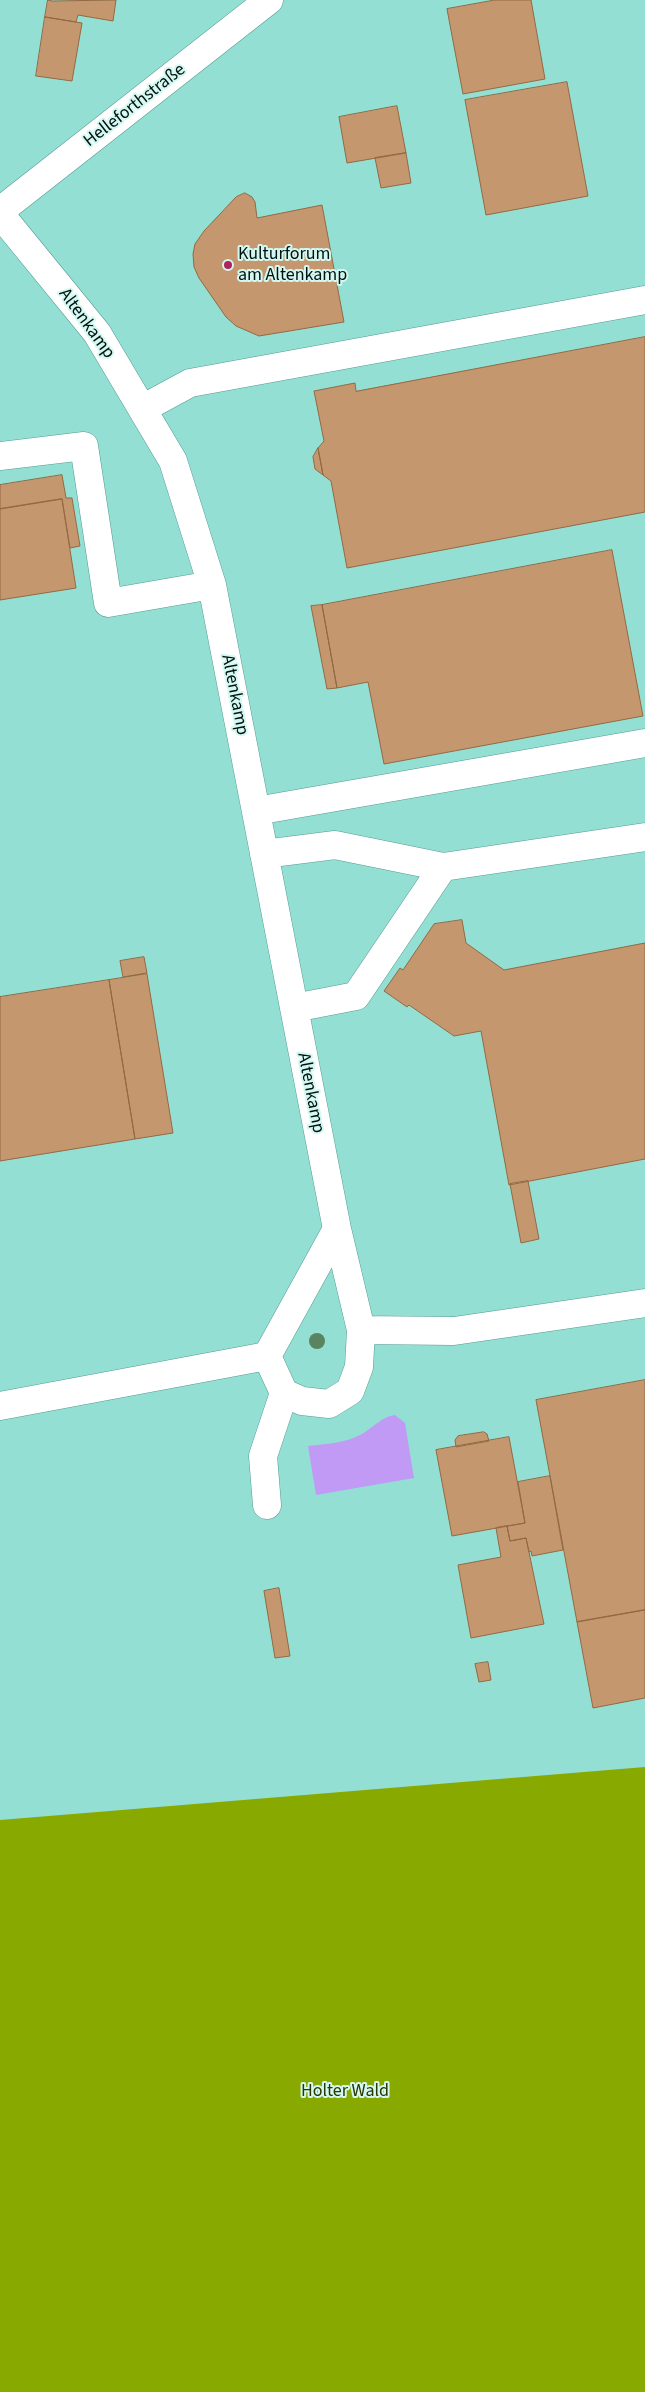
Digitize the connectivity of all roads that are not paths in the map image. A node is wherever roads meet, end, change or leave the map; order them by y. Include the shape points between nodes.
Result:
1 (269, 0) edge
2 (0, 210) edge
3 (0, 214) edge
4 (645, 300) edge
5 (142, 409) junction
6 (0, 456) edge
7 (212, 585) junction
8 (645, 743) edge
9 (256, 811) junction
10 (645, 837) edge
11 (264, 854) junction
12 (443, 867) junction
13 (294, 1008) junction
14 (337, 1229) junction
15 (645, 1303) edge
16 (361, 1330) junction
17 (267, 1356) junction
18 (284, 1393) junction
19 (0, 1406) edge
20 (267, 1505) dead end

1 - 2 street, Helleforthstraße
3 - 5 street, Altenkamp via 97,333
4 - 5 street via 190,383
5 - 7 street, Altenkamp via 173,461
6 - 7 street via 84,446 108,603
7 - 9 street, Altenkamp
8 - 9 street
9 - 11 street, Altenkamp
10 - 12 street
11 - 12 street via 335,844
11 - 13 street, Altenkamp
12 - 13 street via 356,996
13 - 14 street, Altenkamp
14 - 16 street, Altenkamp
14 - 17 street
15 - 16 street via 454,1331
16 - 18 street, Altenkamp via 359,1367 350,1391 329,1404 302,1401
17 - 18 street
17 - 19 street
18 - 20 street via 263,1456

